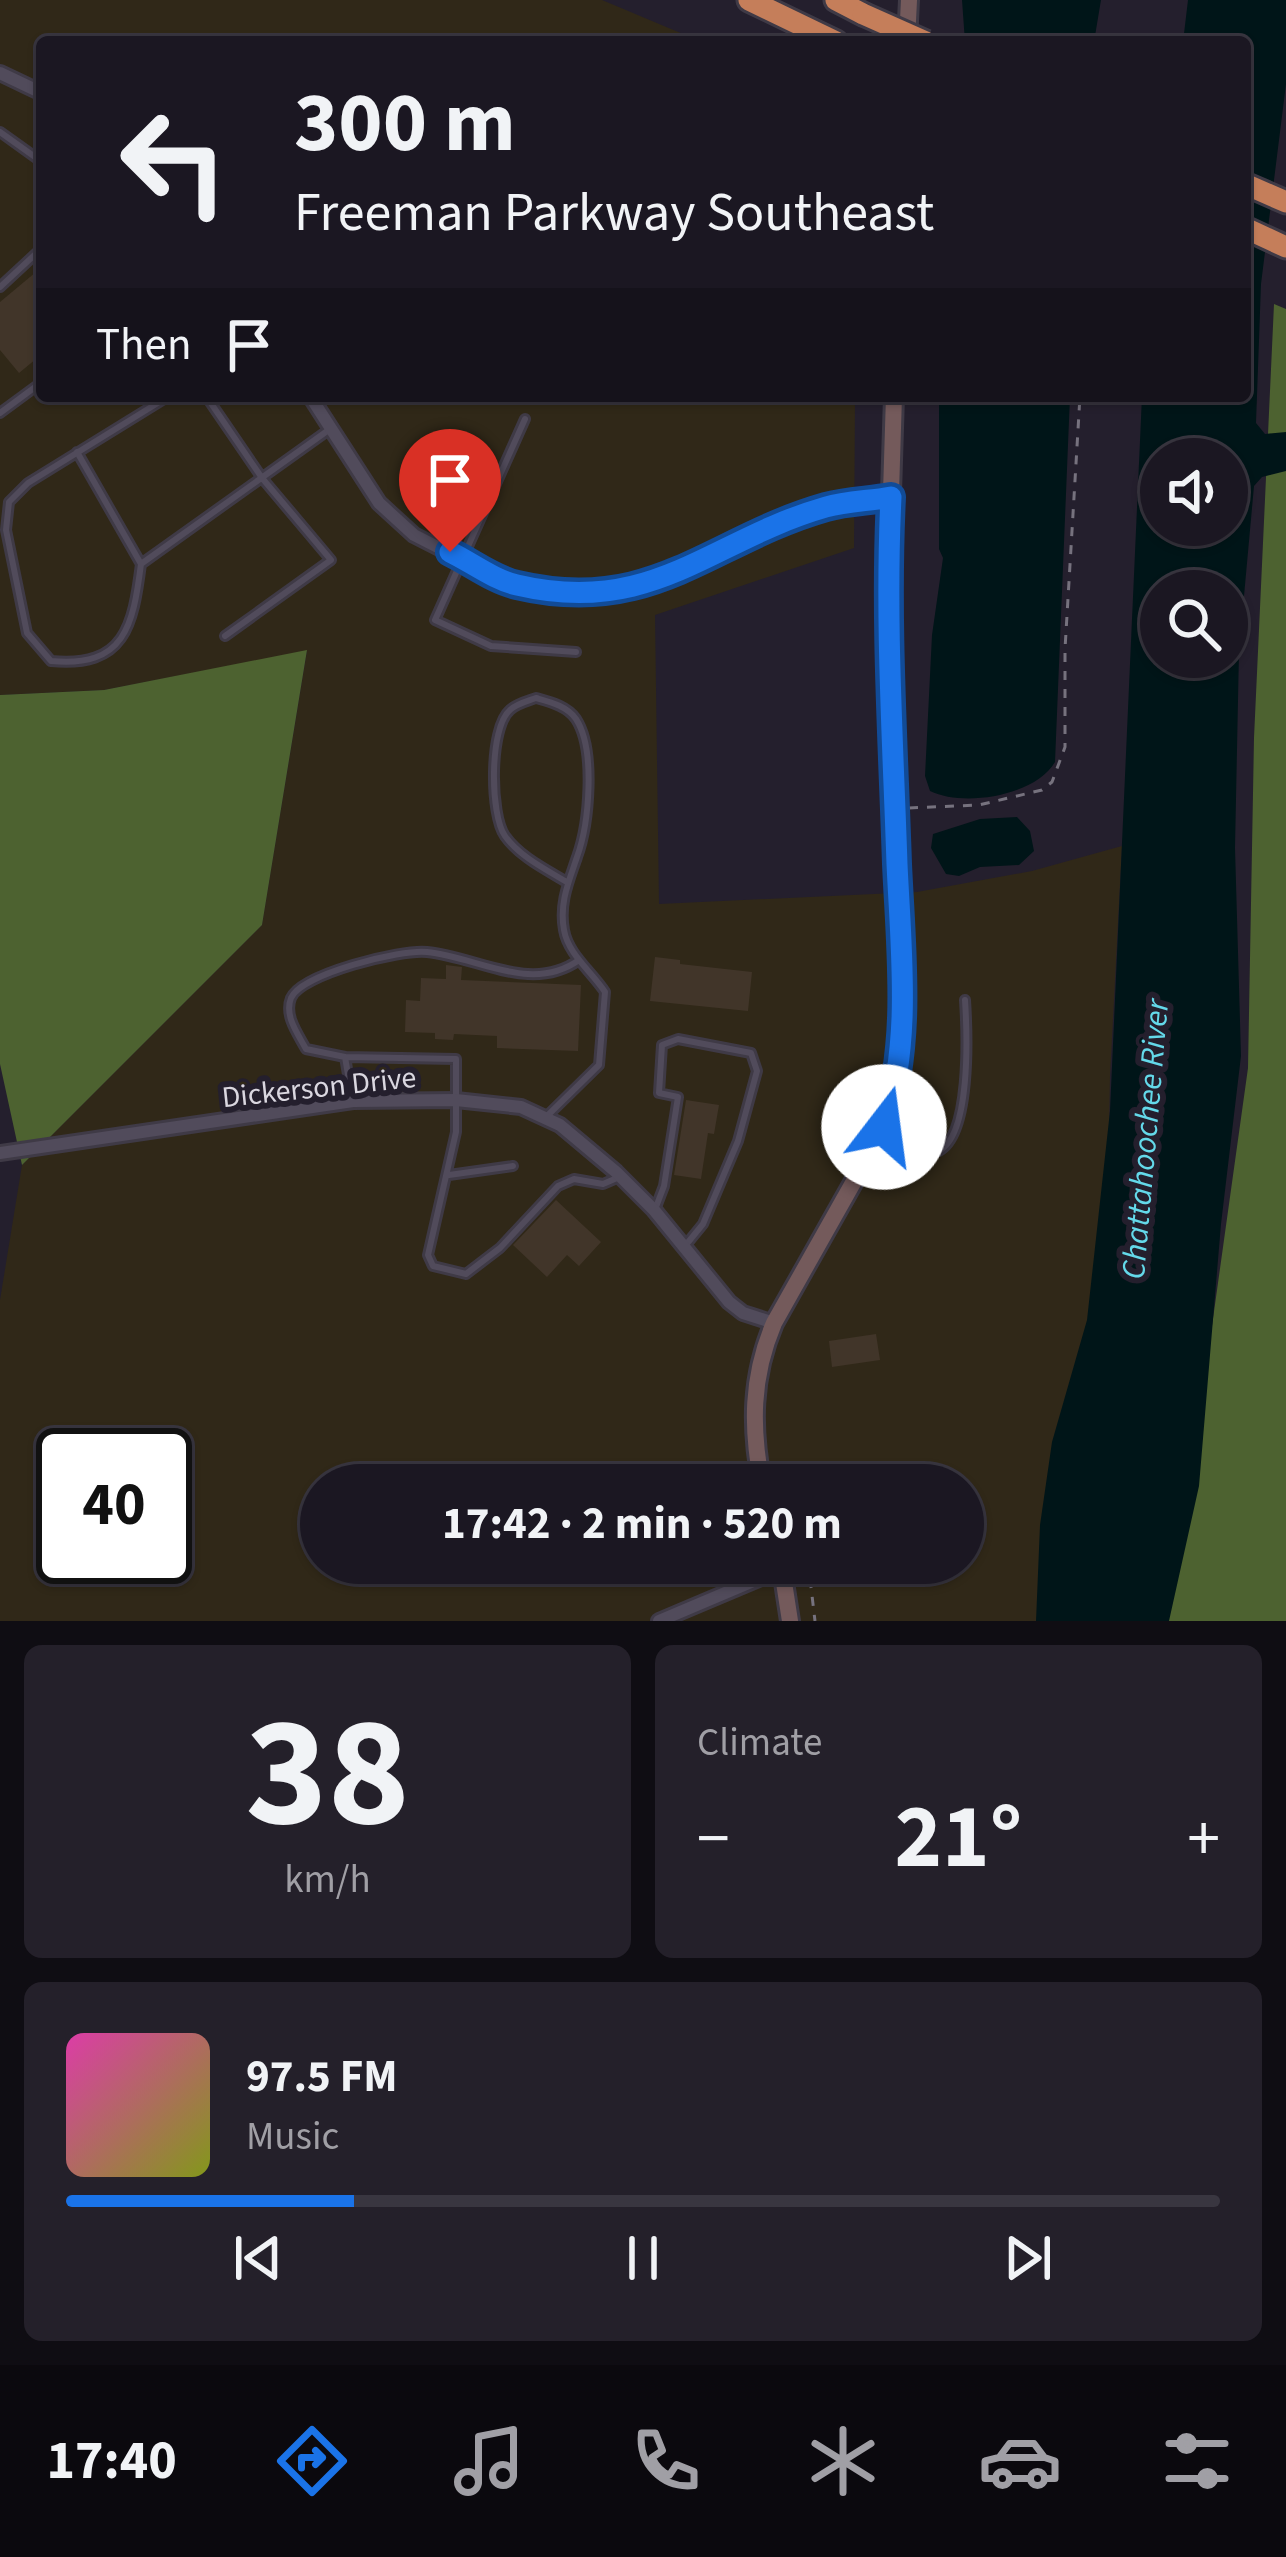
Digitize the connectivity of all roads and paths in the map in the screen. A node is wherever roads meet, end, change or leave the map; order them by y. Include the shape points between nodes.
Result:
1 (749, 0) edge
2 (836, 0) edge
3 (909, 0) edge
4 (824, 36) edge
5 (907, 36) edge
6 (912, 36) edge
7 (0, 73) edge
8 (36, 90) edge
9 (0, 131) edge
10 (36, 158) edge
11 (1251, 187) edge
12 (1286, 202) edge
13 (1251, 231) edge
14 (1286, 247) edge
15 (36, 254) edge
16 (0, 287) edge
17 (36, 386) edge
18 (159, 402) edge
19 (210, 402) edge
20 (313, 402) edge
21 (894, 402) edge
22 (1079, 402) edge
23 (0, 413) edge
24 (526, 419) dead end
25 (329, 429) junction
26 (76, 452) junction
27 (262, 478) junction
28 (891, 497) junction
29 (462, 558) junction
30 (141, 564) junction
31 (225, 635) dead end
32 (576, 652) dead end
33 (896, 808) junction
34 (565, 881) junction
35 (579, 960) junction
36 (965, 1000) dead end
37 (345, 1057) junction
38 (456, 1100) junction
39 (353, 1101) junction
40 (546, 1117) junction
41 (878, 1139) junction
42 (0, 1153) edge
43 (513, 1166) dead end
44 (449, 1175) junction
45 (620, 1177) junction
46 (654, 1210) junction
47 (685, 1246) junction
48 (774, 1323) junction
49 (760, 1464) edge
50 (747, 1584) edge
51 (784, 1584) edge
52 (810, 1584) edge
53 (693, 1613) edge
54 (659, 1621) edge
55 (790, 1621) edge
56 (815, 1621) edge

1 - 4 highway
2 - 6 highway, bridge
3 - 5 street
7 - 8 street
9 - 10 lane
11 - 12 highway
13 - 14 highway
15 - 16 lane
17 - 23 lane
18 - 26 lane
19 - 27 lane
20 - 25 street
21 - 28 street
22 - 33 path via 1065,747 1052,782 980,805
24 - 29 lane
25 - 27 lane
25 - 29 street via 379,503 414,535
26 - 30 lane
26 - 30 lane via 10,502 6,530 27,633 51,661 86,664 117,645 134,612
27 - 30 lane
27 - 31 lane via 332,560
28 - 29 street via 827,507 624,591 512,585
28 - 33 street
29 - 32 lane via 435,620 491,646
33 - 41 street via 901,1058
34 - 34 lane via 578,856 590,781 574,715 536,698 509,710 495,735 496,804 502,834
34 - 35 lane via 564,932
35 - 37 lane via 561,972 525,973 427,952 392,953 303,983 292,996 292,1024 306,1049
35 - 40 lane via 605,992 603,1052
36 - 41 lane via 968,1056 949,1142 924,1154
37 - 38 lane via 456,1059
37 - 39 lane
38 - 39 street, Dickerson Drive
38 - 40 street, Dickerson Drive
38 - 44 lane
39 - 42 street, Dickerson Drive
40 - 45 street, Dickerson Drive
41 - 48 street
43 - 44 lane
44 - 45 lane via 428,1255 434,1266 466,1274 558,1186
45 - 46 street, Dickerson Drive
46 - 47 street, Dickerson Drive
46 - 47 lane via 678,1097 659,1093 662,1045 678,1039 751,1053 757,1071 738,1141 703,1224
47 - 48 street, Dickerson Drive via 729,1302
48 - 49 street via 753,1410
50 - 53 street
51 - 55 street
52 - 56 path
53 - 54 street

